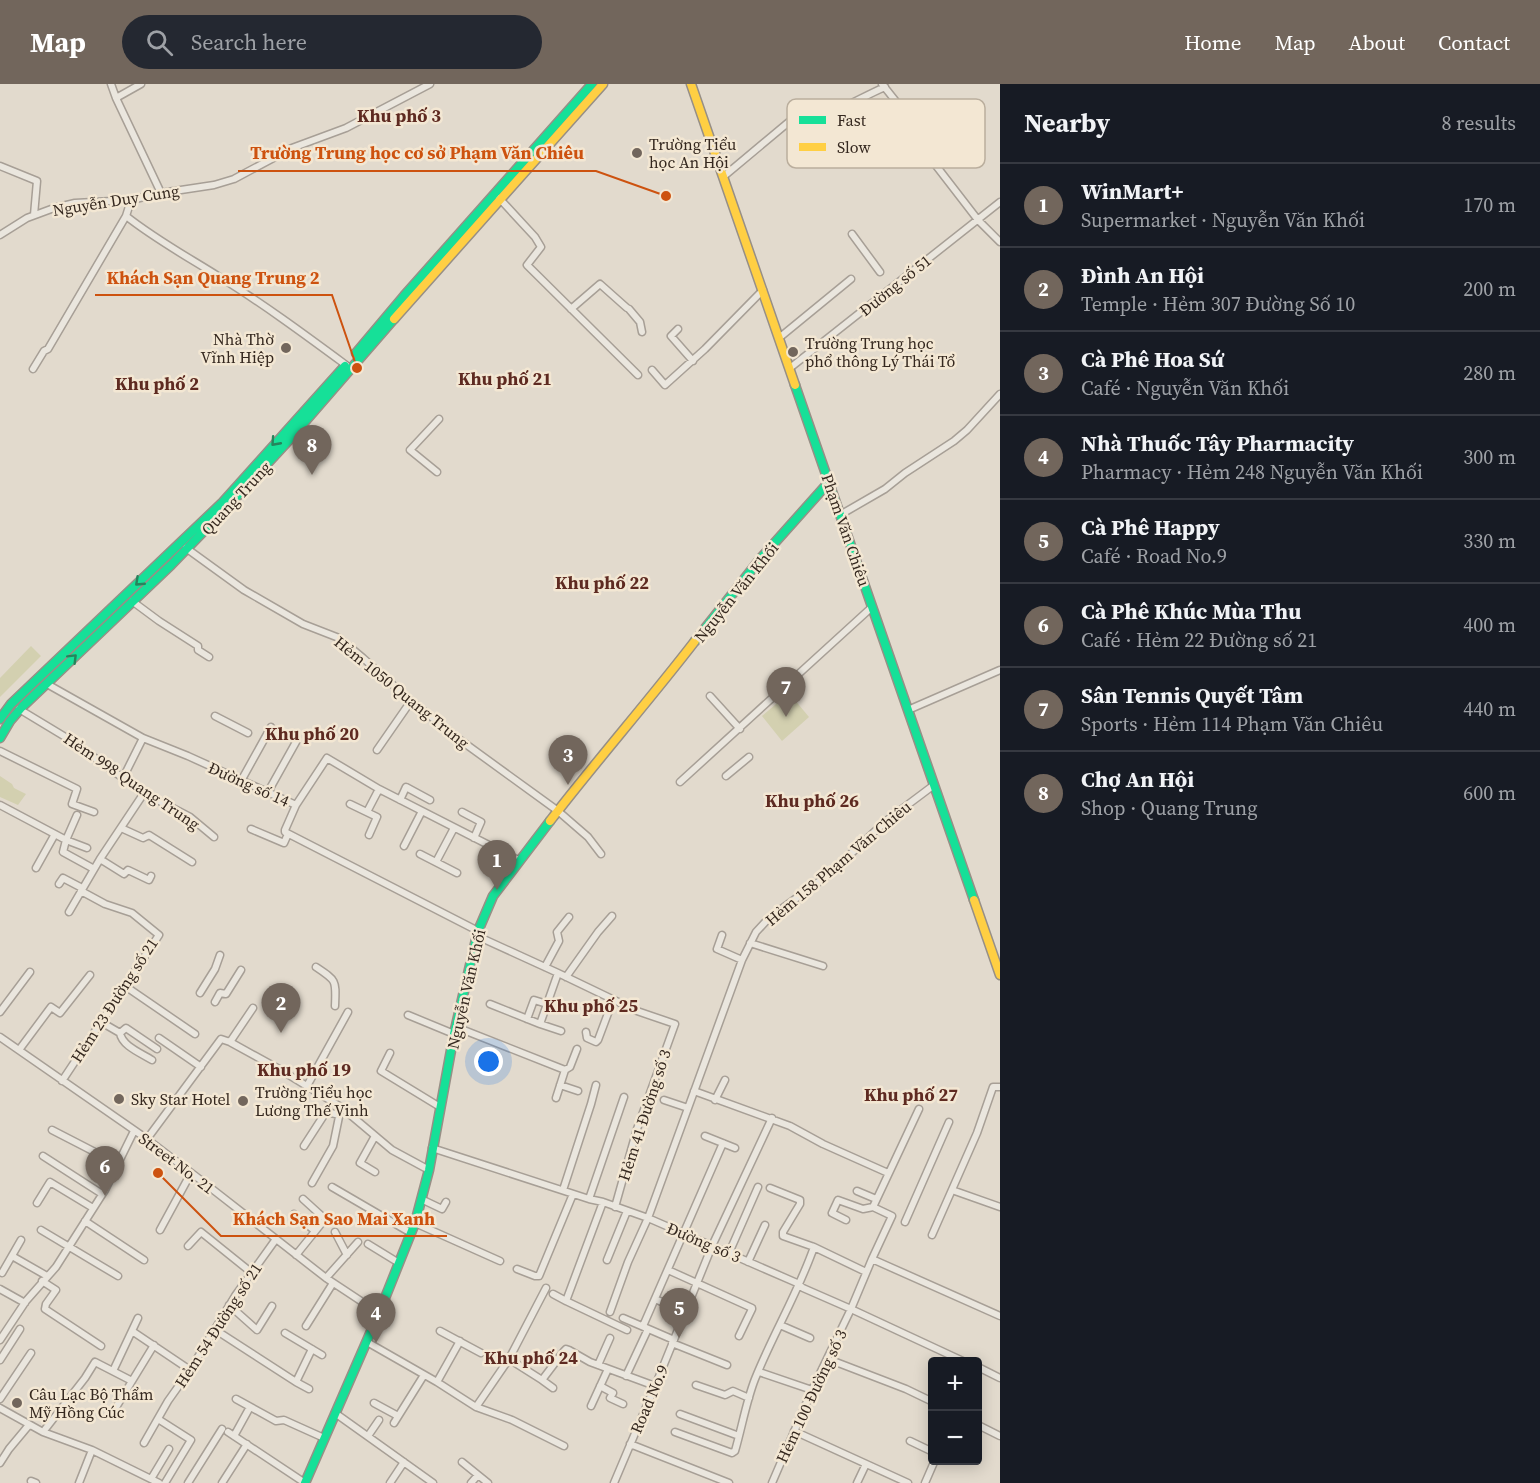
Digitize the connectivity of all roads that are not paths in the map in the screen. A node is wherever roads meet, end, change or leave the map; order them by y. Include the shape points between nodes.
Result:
1 (111, 84) edge
2 (141, 84) edge
3 (430, 84) edge
4 (592, 84) edge
5 (603, 84) edge
6 (691, 84) edge
7 (883, 85) edge
8 (116, 98) junction
9 (857, 99) edge
10 (893, 99) edge
11 (787, 124) edge
12 (0, 166) edge
13 (938, 168) edge
14 (723, 177) junction
15 (161, 193) junction
16 (498, 196) junction
17 (131, 201) junction
18 (1000, 202) edge
19 (34, 215) junction
20 (126, 216) junction
21 (978, 220) junction
22 (852, 234) dead end
23 (0, 235) edge
24 (1000, 242) edge
25 (880, 272) dead end
26 (851, 279) dead end
27 (763, 290) junction
28 (571, 309) junction
29 (382, 328) junction
30 (678, 329) dead end
31 (642, 332) dead end
32 (779, 338) junction
33 (693, 361) junction
34 (346, 365) junction
35 (790, 368) junction
36 (33, 369) dead end
37 (652, 370) dead end
38 (638, 375) dead end
39 (1000, 394) edge
40 (439, 419) dead end
41 (437, 472) dead end
42 (829, 482) junction
43 (840, 515) junction
44 (208, 523) junction
45 (183, 546) junction
46 (132, 600) junction
47 (872, 607) junction
48 (209, 657) dead end
49 (1000, 670) edge
50 (47, 684) junction
51 (710, 696) dead end
52 (411, 701) junction
53 (19, 709) junction
54 (908, 710) junction
55 (214, 716) dead end
56 (2, 725) edge
57 (271, 727) dead end
58 (740, 729) junction
59 (248, 733) dead end
60 (143, 738) junction
61 (296, 742) dead end
62 (376, 750) dead end
63 (0, 751) edge
64 (749, 757) dead end
65 (726, 776) dead end
66 (123, 778) junction
67 (242, 781) junction
68 (680, 783) dead end
69 (934, 785) junction
70 (379, 789) junction
71 (268, 792) junction
72 (144, 793) junction
73 (400, 800) junction
74 (430, 800) dead end
75 (350, 804) dead end
76 (0, 805) edge
77 (296, 805) junction
78 (422, 811) junction
79 (558, 811) junction
80 (94, 812) dead end
81 (367, 812) junction
82 (462, 812) dead end
83 (77, 815) dead end
84 (121, 828) junction
85 (454, 828) junction
86 (251, 829) dead end
87 (55, 834) junction
88 (288, 834) junction
89 (369, 835) dead end
90 (214, 837) dead end
91 (474, 838) junction
92 (66, 840) junction
93 (404, 846) dead end
94 (87, 848) dead end
95 (420, 854) dead end
96 (601, 854) dead end
97 (100, 859) junction
98 (520, 861) junction
99 (192, 862) dead end
100 (436, 862) junction
101 (36, 868) dead end
102 (94, 869) junction
103 (457, 873) dead end
104 (151, 876) dead end
105 (59, 884) dead end
106 (82, 889) junction
107 (69, 912) dead end
108 (612, 916) dead end
109 (569, 917) dead end
110 (478, 933) junction
111 (722, 935) dead end
112 (750, 943) junction
113 (220, 955) dead end
114 (742, 960) junction
115 (823, 966) dead end
116 (316, 967) dead end
117 (545, 967) junction
118 (241, 970) dead end
119 (30, 972) dead end
120 (558, 973) junction
121 (90, 975) dead end
122 (1000, 975) edge
123 (566, 977) junction
124 (125, 986) junction
125 (200, 993) dead end
126 (613, 1000) junction
127 (215, 1002) dead end
128 (490, 1004) dead end
129 (547, 1004) junction
130 (335, 1006) dead end
131 (253, 1008) dead end
132 (0, 1012) edge
133 (348, 1012) dead end
134 (408, 1015) dead end
135 (527, 1018) junction
136 (101, 1022) junction
137 (540, 1024) junction
138 (675, 1024) joint
139 (455, 1031) junction
140 (561, 1031) dead end
141 (586, 1032) dead end
142 (120, 1033) junction
143 (195, 1034) dead end
144 (0, 1037) edge
145 (159, 1038) dead end
146 (230, 1042) junction
147 (157, 1049) dead end
148 (577, 1049) dead end
149 (19, 1050) junction
150 (390, 1053) dead end
151 (152, 1060) dead end
152 (201, 1067) junction
153 (565, 1070) junction
154 (725, 1080) dead end
155 (62, 1081) junction
156 (560, 1085) junction
157 (596, 1085) dead end
158 (307, 1086) junction
159 (1000, 1087) edge
160 (578, 1091) dead end
161 (694, 1091) junction
162 (624, 1097) dead end
163 (556, 1098) dead end
164 (664, 1100) dead end
165 (715, 1100) junction
166 (341, 1107) junction
167 (440, 1107) junction
168 (919, 1109) dead end
169 (687, 1112) junction
170 (340, 1115) junction
171 (772, 1118) junction
172 (949, 1122) dead end
173 (52, 1130) dead end
174 (134, 1131) junction
175 (375, 1136) junction
176 (705, 1136) dead end
177 (147, 1140) junction
178 (723, 1143) junction
179 (304, 1146) dead end
180 (432, 1148) junction
181 (735, 1148) dead end
182 (43, 1156) dead end
183 (118, 1164) junction
184 (429, 1170) junction
185 (375, 1172) dead end
186 (191, 1173) junction
187 (888, 1173) junction
188 (312, 1183) dead end
189 (332, 1187) dead end
190 (758, 1187) dead end
191 (770, 1188) dead end
192 (563, 1190) junction
193 (952, 1190) junction
194 (857, 1191) dead end
195 (102, 1194) junction
196 (573, 1194) junction
197 (303, 1199) dead end
198 (421, 1199) junction
199 (589, 1199) junction
200 (876, 1199) junction
201 (446, 1202) dead end
202 (603, 1202) junction
203 (37, 1203) dead end
204 (615, 1207) junction
205 (873, 1207) junction
206 (1000, 1207) edge
207 (93, 1208) junction
208 (627, 1211) junction
209 (294, 1214) dead end
210 (648, 1218) junction
211 (846, 1220) dead end
212 (84, 1221) junction
213 (905, 1222) dead end
214 (415, 1223) junction
215 (765, 1225) dead end
216 (40, 1230) dead end
217 (160, 1230) dead end
218 (315, 1231) junction
219 (335, 1232) dead end
220 (411, 1233) junction
221 (683, 1234) junction
222 (932, 1235) dead end
223 (276, 1239) junction
224 (21, 1240) dead end
225 (358, 1242) dead end
226 (368, 1244) dead end
227 (188, 1246) dead end
228 (712, 1246) junction
229 (68, 1247) junction
230 (814, 1247) junction
231 (729, 1253) junction
232 (296, 1255) junction
233 (347, 1255) junction
234 (12, 1256) junction
235 (872, 1259) junction
236 (144, 1260) dead end
237 (607, 1260) dead end
238 (500, 1261) dead end
239 (748, 1262) junction
240 (399, 1263) junction
241 (517, 1269) dead end
242 (668, 1270) junction
243 (866, 1272) junction
244 (2, 1273) dead end
245 (252, 1273) junction
246 (118, 1276) dead end
247 (326, 1278) junction
248 (44, 1279) junction
249 (333, 1283) junction
250 (696, 1284) junction
251 (800, 1285) junction
252 (546, 1288) dead end
253 (0, 1289) edge
254 (553, 1294) dead end
255 (655, 1299) junction
256 (566, 1301) junction
257 (25, 1303) junction
258 (230, 1305) junction
259 (272, 1306) dead end
260 (851, 1309) junction
261 (610, 1312) dead end
262 (685, 1312) junction
263 (379, 1313) junction
264 (1000, 1316) edge
265 (138, 1318) dead end
266 (623, 1318) dead end
267 (780, 1325) junction
268 (306, 1326) dead end
269 (645, 1328) junction
270 (20, 1329) dead end
271 (214, 1329) junction
272 (132, 1330) junction
273 (627, 1330) dead end
274 (440, 1331) dead end
275 (285, 1333) dead end
276 (739, 1336) dead end
277 (610, 1338) dead end
278 (810, 1338) dead end
279 (0, 1340) edge
280 (460, 1341) junction
281 (673, 1341) junction
282 (367, 1342) junction
283 (154, 1345) junction
284 (100, 1346) dead end
285 (312, 1349) junction
286 (31, 1353) dead end
287 (481, 1353) dead end
288 (322, 1355) dead end
289 (954, 1357) edge
290 (509, 1359) junction
291 (828, 1359) junction
292 (0, 1360) edge
293 (598, 1365) junction
294 (727, 1365) dead end
295 (608, 1369) junction
296 (982, 1369) edge
297 (190, 1370) junction
298 (113, 1371) junction
299 (759, 1372) junction
300 (424, 1375) junction
301 (627, 1376) junction
302 (1000, 1377) edge
303 (542, 1380) junction
304 (132, 1381) junction
305 (296, 1382) junction
306 (437, 1382) junction
307 (696, 1385) dead end
308 (600, 1386) junction
309 (655, 1386) junction
310 (553, 1388) dead end
311 (309, 1389) dead end
312 (812, 1390) junction
313 (748, 1398) junction
314 (0, 1399) edge
315 (236, 1399) dead end
316 (928, 1400) edge
317 (374, 1403) dead end
318 (623, 1404) dead end
319 (591, 1406) dead end
320 (250, 1407) junction
321 (476, 1407) junction
322 (0, 1408) edge
323 (335, 1413) junction
324 (112, 1414) dead end
325 (680, 1414) dead end
326 (398, 1416) junction
327 (158, 1419) junction
328 (379, 1420) dead end
329 (394, 1423) dead end
330 (29, 1425) junction
331 (982, 1427) edge
332 (794, 1431) junction
333 (43, 1432) junction
334 (228, 1432) junction
335 (675, 1432) dead end
336 (368, 1436) junction
337 (739, 1436) junction
338 (1000, 1436) edge
339 (324, 1438) junction
340 (910, 1441) dead end
341 (144, 1443) dead end
342 (247, 1444) junction
343 (630, 1444) junction
344 (564, 1446) dead end
345 (169, 1449) dead end
346 (92, 1450) junction
347 (928, 1450) edge
348 (462, 1461) dead end
349 (404, 1462) junction
350 (0, 1463) edge
351 (867, 1464) junction
352 (933, 1465) edge
353 (478, 1475) junction
354 (151, 1479) junction
355 (425, 1481) edge
356 (306, 1482) edge
357 (79, 1483) edge
358 (159, 1483) edge
359 (165, 1483) edge
360 (188, 1483) edge
361 (222, 1483) edge
362 (390, 1483) edge
363 (433, 1483) edge
364 (471, 1483) edge
365 (488, 1483) edge
366 (614, 1483) edge
367 (729, 1483) edge
368 (772, 1483) edge
369 (857, 1483) edge
370 (908, 1483) edge
371 (925, 1483) edge

1 - 8 street
2 - 8 street
3 - 15 street, Nguyễn Duy Cung via 234,179
4 - 16 main road, Quang Trung
5 - 16 main road, Quang Trung
6 - 14 main road, Phạm Văn Chiêu
7 - 9 street
7 - 10 street
8 - 15 street
11 - 14 street
12 - 19 street via 37,181
13 - 21 street
14 - 27 main road, Phạm Văn Chiêu
15 - 17 street, Nguyễn Duy Cung
16 - 28 street via 542,247 526,265
16 - 29 main road, Quang Trung
17 - 19 street, Nguyễn Duy Cung via 75,203
17 - 20 street
18 - 21 street, Đường số 51
19 - 23 street, Nguyễn Duy Cung
20 - 34 street
20 - 36 street
21 - 24 street
21 - 35 street, Đường số 51
22 - 25 street
26 - 32 street
27 - 32 main road, Phạm Văn Chiêu
27 - 33 street
28 - 31 street via 600,284 628,308 640,322
28 - 38 street
29 - 34 main road, Quang Trung
29 - 44 main road, Quang Trung via 272,459
30 - 33 street via 670,336
32 - 35 main road, Phạm Văn Chiêu
33 - 37 street via 665,385
34 -> 44 main road, Quang Trung
35 - 42 main road, Phạm Văn Chiêu
39 - 43 street via 954,441
40 - 41 street via 411,450
42 - 43 main road, Phạm Văn Chiêu
42 - 79 main road, Nguyễn Văn Khối via 761,558
43 - 47 main road, Phạm Văn Chiêu
44 - 45 main road, Quang Trung
45 - 46 main road, Quang Trung
45 - 52 street, Hẻm 1050 Quang Trung via 244,590 303,624 339,638
45 -> 56 main road, Quang Trung via 11,704
46 - 48 street
50 -> 46 main road, Quang Trung
47 - 54 main road, Phạm Văn Chiêu
47 - 58 street
49 - 54 street
50 - 53 main road, Quang Trung
50 - 60 street, Đường số 14
51 - 58 street
52 - 62 street
52 - 79 street, Hẻm 1050 Quang Trung
53 - 56 main road, Quang Trung
53 - 66 street, Hẻm 998 Quang Trung
54 - 69 main road, Phạm Văn Chiêu
55 - 59 street
57 - 67 street
58 - 68 street
60 - 66 street
60 - 67 street, Đường số 14
61 - 71 street
63 - 80 street via 77,789 72,804
64 - 65 street
66 - 72 street, Hẻm 998 Quang Trung
67 - 71 street, Đường số 14
69 - 112 street, Hẻm 158 Phạm Văn Chiêu via 886,821 827,876 769,918
69 - 122 main road, Phạm Văn Chiêu
70 - 73 street
70 - 77 street via 327,758
70 - 81 street
71 - 77 street, Đường số 14
72 - 84 street
72 - 90 street, Hẻm 998 Quang Trung via 190,817
73 - 74 street via 406,787
73 - 78 street
75 - 81 street
76 - 87 street
77 - 88 street, Đường số 14 via 285,830
78 - 85 street
78 - 93 street
79 - 96 street, Hẻm 1050 Quang Trung
79 - 98 main road, Nguyễn Văn Khối
81 - 89 street via 377,817
82 - 91 street via 481,822
83 - 92 street
84 - 97 street
84 - 99 street via 143,838 149,835
85 - 91 street
85 - 100 street
86 - 88 street via 284,843
87 - 92 street
87 - 101 street
88 - 110 street, Đường số 14
91 - 98 street
92 - 94 street
92 - 102 street via 63,852
95 - 100 street
97 - 102 street
97 - 104 street via 124,874 128,870 149,880
98 - 110 main road, Nguyễn Văn Khối via 493,896
100 - 103 street
102 - 106 street
105 - 106 street via 63,878
106 - 107 street
106 - 124 street, Hẻm 23 Đường số 21 via 105,904 132,913 159,935
108 - 123 street
109 - 117 street via 557,932 560,941
110 - 117 street, Đường số 14
110 - 139 main road, Nguyễn Văn Khối
111 - 114 street via 717,949
112 - 114 street, Hẻm 158 Phạm Văn Chiêu
112 - 115 street
113 - 125 street
114 - 161 street, Hẻm 158 Phạm Văn Chiêu
116 - 130 street via 333,978
117 - 120 street, Đường số 14
118 - 127 street via 226,994 220,993
119 - 132 street
120 - 123 street, Đường số 14
120 - 129 street
121 - 149 street via 60,1013 51,1007
123 - 126 street, Đường số 14
124 - 136 street, Hẻm 23 Đường số 21
124 - 143 street
126 - 138 street, Đường số 14
126 - 141 street via 598,1040 587,1038
128 - 135 street
129 - 135 street via 534,1000
129 - 137 street
131 - 146 street
133 - 158 street
134 - 139 street
135 - 137 street
136 - 142 street
136 - 155 street, Hẻm 23 Đường số 21
137 - 140 street
138 - 204 street, Hẻm 41 Đường số 3
139 - 153 street
139 - 167 main road, Nguyễn Văn Khối
142 - 147 street via 126,1028
142 - 151 street via 124,1042
144 - 149 street, Street No. 21
145 - 152 street
146 - 152 street via 221,1039
146 - 158 street
148 - 153 street
149 - 155 street, Street No. 21
150 - 167 street via 381,1071
152 - 177 street
153 - 156 street
154 - 165 street
155 - 174 street, Street No. 21
156 - 160 street
156 - 163 street
157 - 192 street
158 - 166 street
159 - 193 street via 993,1087
161 - 165 street
161 - 169 street, Hẻm 158 Phạm Văn Chiêu
162 - 199 street
164 - 169 street
165 - 171 street
166 - 170 street
166 - 175 street
167 - 180 main road, Nguyễn Văn Khối
168 - 187 street
169 - 210 street, Hẻm 158 Phạm Văn Chiêu
170 - 179 street via 326,1112
170 - 188 street via 333,1146
171 - 187 street
171 - 228 street, Road No.9
172 - 213 street
173 - 183 street
174 - 177 street, Street No. 21
174 - 183 street
175 - 184 street
175 - 185 street via 360,1162
176 - 178 street
177 - 186 street, Street No. 21
178 - 181 street
178 - 221 street
180 - 184 main road, Nguyễn Văn Khối
180 - 192 street, Đường số 3
182 - 195 street
183 - 195 street
184 - 198 main road, Nguyễn Văn Khối
186 - 217 street
186 - 223 street, Street No. 21
187 - 200 street
189 - 220 street
190 - 231 street
191 - 230 street via 800,1200 783,1236
192 - 196 street, Đường số 3
193 - 206 street
193 - 222 street
194 - 200 street
195 - 207 street
196 - 199 street, Đường số 3
196 - 241 street via 539,1276
197 - 218 street via 325,1219
198 - 201 street via 442,1209
198 - 214 main road, Nguyễn Văn Khối
199 - 202 street, Đường số 3
200 - 205 street
202 - 204 street, Đường số 3
202 - 256 street
203 - 207 street via 51,1182
204 - 208 street, Đường số 3
205 - 211 street via 863,1209 838,1200 832,1213
205 - 235 street, Hẻm 100 Đường số 3 via 892,1216
207 - 212 street
208 - 210 street, Đường số 3
208 - 237 street
209 - 218 street
210 - 221 street, Đường số 3
210 - 261 street, Hẻm 158 Phạm Văn Chiêu
212 - 229 street
212 - 236 street
214 - 220 main road, Nguyễn Văn Khối
214 - 238 street
215 - 239 street
216 - 229 street
218 - 232 street
219 - 233 street
220 - 240 main road, Nguyễn Văn Khối
221 - 228 street, Đường số 3
221 - 242 street
223 - 232 street, Street No. 21
223 - 245 street, Hẻm 54 Đường số 21
224 - 234 street
225 - 233 street
226 - 240 street
227 - 245 street via 201,1232
228 - 231 street, Đường số 3
228 - 250 street, Road No.9
229 - 246 street
229 - 248 street
230 - 243 street
230 - 251 street
231 - 239 street, Đường số 3
232 - 247 street, Street No. 21
233 - 247 street
234 - 244 street
234 - 248 street
235 - 243 street, Hẻm 100 Đường số 3
235 - 264 street
239 - 251 street, Đường số 3
240 - 263 main road, Nguyễn Văn Khối
242 - 250 street
242 - 255 street
243 - 260 street, Hẻm 100 Đường số 3
245 - 258 street, Hẻm 54 Đường số 21
247 - 249 street, Street No. 21
248 - 257 street
248 - 284 street via 56,1290 45,1309
249 - 263 street, Street No. 21
249 - 268 street
250 - 262 street, Road No.9
250 - 276 street via 752,1308
251 - 260 street, Đường số 3
251 - 267 street
252 - 290 street
253 - 257 street
254 - 256 street
255 - 262 street
255 - 269 street
256 - 273 street
257 - 279 street
258 - 259 street via 257,1330
258 - 271 street, Hẻm 54 Đường số 21
260 - 289 street, Đường số 3
260 - 291 street, Hẻm 100 Đường số 3
262 - 281 street, Road No.9
263 - 282 main road, Nguyễn Văn Khối
265 - 272 street
266 - 269 street
267 - 278 street
267 - 299 street
269 - 281 street
269 - 301 street
270 - 292 street
271 - 297 street, Hẻm 54 Đường số 21
271 - 305 street
272 - 283 street
272 - 298 street
274 - 280 street
275 - 285 street
277 - 293 street
280 - 287 street
280 - 306 street
281 - 294 street
281 - 309 street, Road No.9
282 - 300 street
282 - 323 main road, Nguyễn Văn Khối
283 - 297 street
283 - 304 street
285 - 288 street
285 - 305 street
286 - 314 street
290 - 303 street
290 - 321 street
291 - 312 street, Hẻm 100 Đường số 3
291 - 316 street
293 - 295 street
293 - 303 street via 566,1349
295 - 301 street
295 - 308 street
296 - 302 street
297 - 327 street, Hẻm 54 Đường số 21
298 - 304 street
298 - 333 street via 95,1362
299 - 312 street
299 - 313 street
300 - 306 street
300 - 326 street
301 - 309 street
303 - 310 street
304 - 324 street
305 - 311 street
306 - 321 street
307 - 313 street via 725,1395 735,1391
308 - 318 street via 613,1393 610,1398
308 - 319 street
309 - 343 street, Road No.9
312 - 332 street, Hẻm 100 Đường số 3
313 - 337 street
315 - 320 street
317 - 326 street
320 - 334 street
320 - 339 street
321 - 344 street
322 - 330 street
323 - 336 street
323 - 339 main road, Nguyễn Văn Khối
325 - 337 street
326 - 329 street
327 - 341 street, Hẻm 54 Đường số 21
327 - 359 street via 191,1440
328 - 336 street
330 - 333 street
330 - 350 street
331 - 338 street
332 - 351 street
332 - 368 street, Hẻm 100 Đường số 3
333 - 346 street
334 - 342 street
334 - 360 street
335 - 337 street via 732,1453
336 - 349 street
339 - 356 main road, Nguyễn Văn Khối
340 - 347 street
342 - 356 street
342 - 361 street
343 - 366 street, Road No.9
343 - 367 street
345 - 354 street
346 - 354 street
346 - 357 street
348 - 353 street
349 - 355 street
349 - 362 street
351 - 369 street
351 - 370 street
352 - 371 street
353 - 364 street
353 - 365 street
354 - 358 street
355 - 363 street

